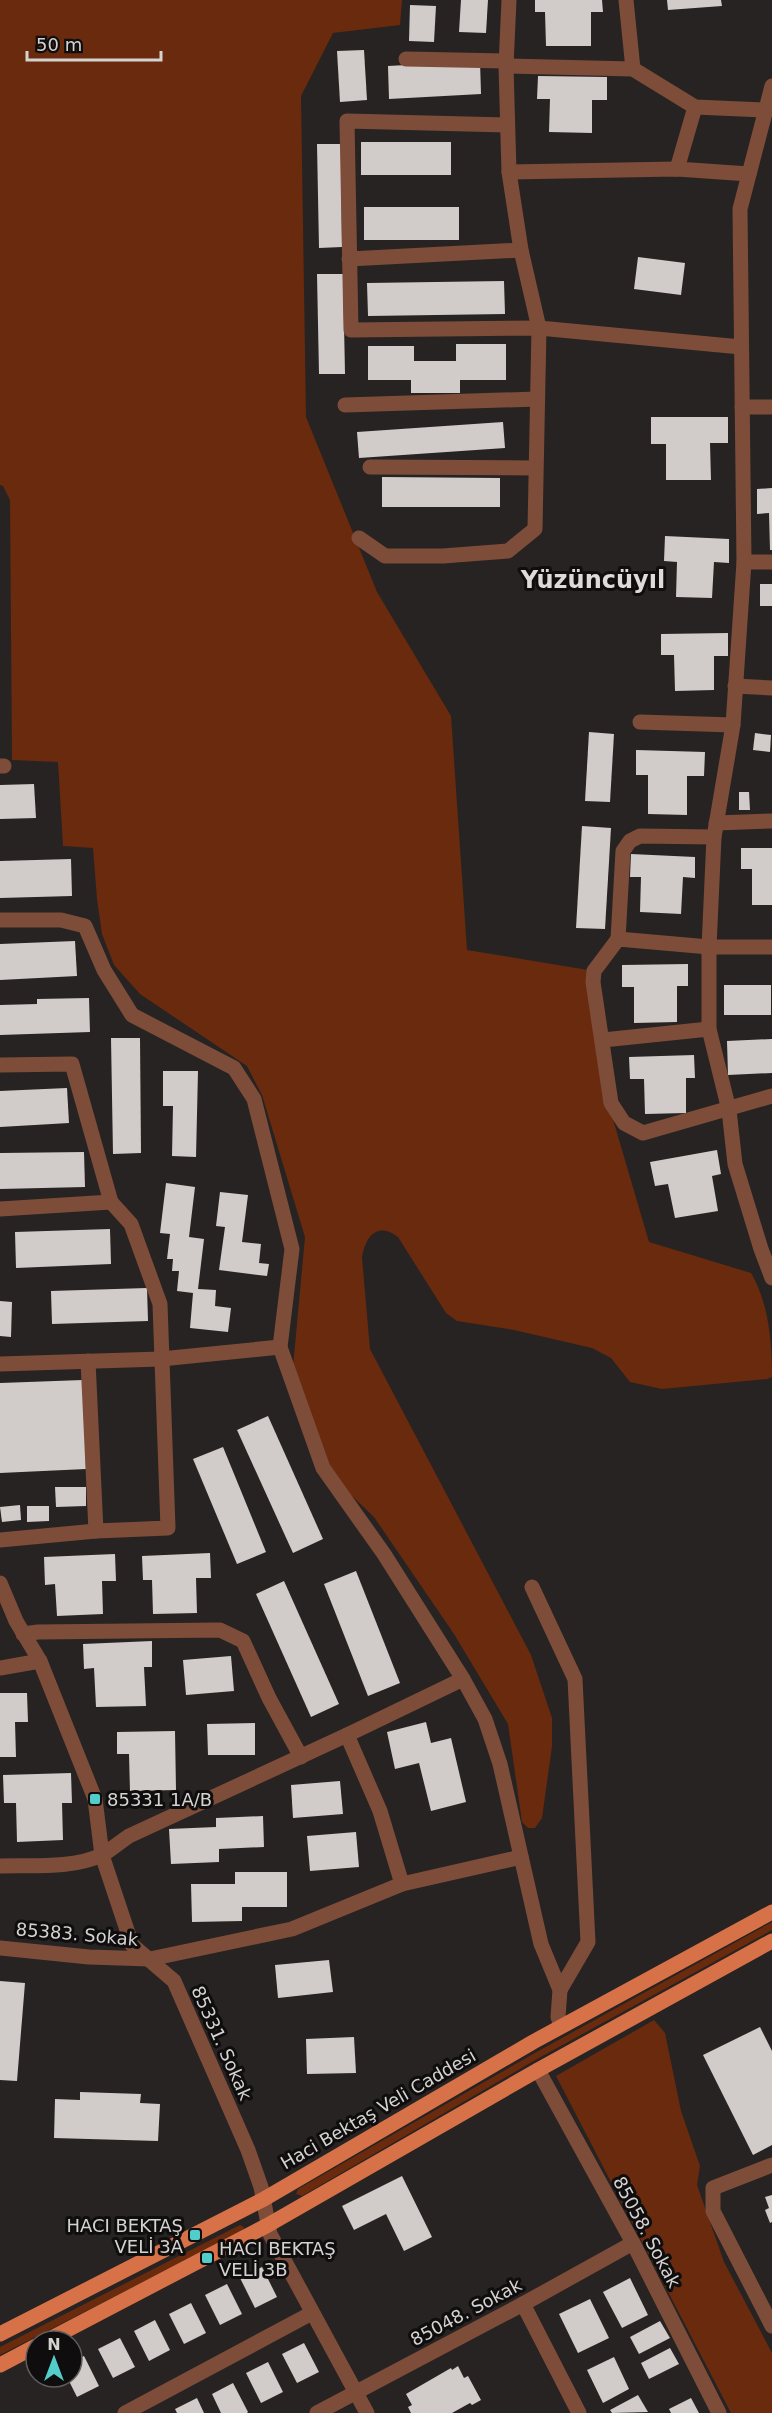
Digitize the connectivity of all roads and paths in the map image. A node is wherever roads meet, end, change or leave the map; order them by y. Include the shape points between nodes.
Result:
1 (508, 0) edge
2 (626, 0) edge
3 (406, 59) dead end
4 (506, 63) junction
5 (633, 69) junction
6 (772, 86) edge
7 (695, 107) junction
8 (765, 110) junction
9 (507, 125) junction
10 (677, 169) junction
11 (509, 172) junction
12 (749, 174) junction
13 (521, 250) junction
14 (349, 259) junction
15 (539, 328) junction
16 (741, 347) junction
17 (537, 399) junction
18 (345, 405) dead end
19 (742, 407) junction
20 (772, 407) edge
21 (370, 467) dead end
22 (535, 468) junction
23 (359, 538) dead end
24 (744, 562) junction
25 (772, 562) edge
26 (735, 686) junction
27 (772, 688) edge
28 (640, 722) dead end
29 (734, 725) junction
30 (772, 821) edge
31 (715, 830) junction
32 (0, 920) edge
33 (618, 939) junction
34 (709, 947) junction
35 (772, 947) edge
36 (709, 1029) junction
37 (603, 1040) junction
38 (0, 1065) edge
39 (772, 1096) edge
40 (729, 1110) junction
41 (111, 1202) junction
42 (0, 1209) edge
43 (766, 1248) edge
44 (772, 1278) edge
45 (280, 1347) junction
46 (161, 1359) junction
47 (88, 1361) junction
48 (0, 1364) edge
49 (96, 1530) junction
50 (0, 1540) edge
51 (0, 1583) edge
52 (532, 1587) dead end
53 (23, 1634) junction
54 (40, 1661) junction
55 (0, 1668) edge
56 (462, 1678) junction
57 (347, 1735) junction
58 (301, 1756) junction
59 (102, 1855) junction
60 (520, 1857) junction
61 (0, 1866) edge
62 (402, 1884) junction
63 (772, 1912) edge
64 (772, 1941) edge
65 (0, 1948) edge
66 (150, 1959) junction
67 (560, 1990) junction
68 (561, 2026) junction
69 (538, 2070) junction
70 (772, 2165) edge
71 (264, 2199) junction
72 (268, 2225) junction
73 (633, 2243) junction
74 (523, 2304) junction
75 (312, 2313) junction
76 (772, 2326) edge
77 (69, 2329) edge
78 (0, 2334) edge
79 (24, 2352) edge
80 (0, 2365) edge
81 (356, 2393) junction
82 (125, 2413) edge
83 (317, 2413) edge
84 (367, 2413) edge
85 (579, 2413) edge
86 (719, 2413) edge

1 - 4 street
2 - 5 street
3 - 4 street
4 - 5 street
4 - 9 street
5 - 7 street
6 - 8 street
7 - 8 street
7 - 10 street
8 - 12 street
9 - 11 street
9 - 14 street via 347,122
10 - 11 street
10 - 12 street
11 - 13 street
12 - 16 street via 740,209
13 - 14 street
13 - 15 street
14 - 15 street via 351,330
15 - 16 street
15 - 17 street
16 - 19 street
17 - 18 street
17 - 22 street
19 - 20 street
19 - 24 street
21 - 22 street
22 - 23 street via 535,529 508,551 385,556
24 - 25 street
24 - 26 street
26 - 27 street
26 - 29 street
28 - 29 street
29 - 31 street
30 - 31 street
31 - 33 street via 640,836 630,841 623,851
31 - 34 street
32 - 45 street via 61,920 85,926 104,970 132,1015 234,1068 254,1099 292,1249
33 - 34 street
33 - 37 street via 594,971
34 - 35 street
34 - 36 street
36 - 37 street
36 - 40 street
37 - 40 street via 611,1103 624,1123 643,1133
38 - 41 street via 72,1064
39 - 40 street
40 - 43 street via 735,1164
41 - 42 street
41 - 46 street via 131,1224 160,1304
43 - 44 street
45 - 46 street
45 - 56 street via 323,1468 384,1554
46 - 47 street
46 - 49 street via 168,1528
47 - 48 street
47 - 49 street
49 - 50 street
51 - 53 street, 85331. Sokak
52 - 67 street via 575,1678 588,1942
53 - 54 street, 85331. Sokak
53 - 58 street via 220,1630 243,1641
54 - 55 street
54 - 59 street, 85331. Sokak via 95,1799
56 - 57 street
56 - 60 street via 485,1719 501,1764
57 - 58 street
57 - 62 street via 380,1811
58 - 59 street via 129,1836
59 - 61 street via 77,1862
59 - 66 street, 85331. Sokak via 132,1945
60 - 62 street, 85383. Sokak
60 - 67 street via 541,1944
62 - 66 street, 85383. Sokak via 292,1929
63 - 68 main road, Haci Bektaş Veli Caddesi
64 - 69 main road
65 - 66 street, 85383. Sokak
66 - 71 street, 85331. Sokak via 174,1981 248,2150
67 - 68 street
68 - 71 main road, Haci Bektaş Veli Caddesi
69 - 72 main road
69 - 73 street, 85058. Sokak
70 - 76 street via 713,2188 713,2211
71 - 72 street, 85331. Sokak
71 - 78 main road, Haci Bektaş Veli Caddesi
72 - 75 street, 85331. Sokak
72 - 77 main road
73 - 74 street, 85048. Sokak
73 - 86 street, 85058. Sokak
74 - 81 street, 85048. Sokak
74 - 85 street
75 - 81 street, 85331. Sokak
75 - 82 street
79 - 80 main road
81 - 83 street, 85048. Sokak
81 - 84 street, 85331. Sokak

